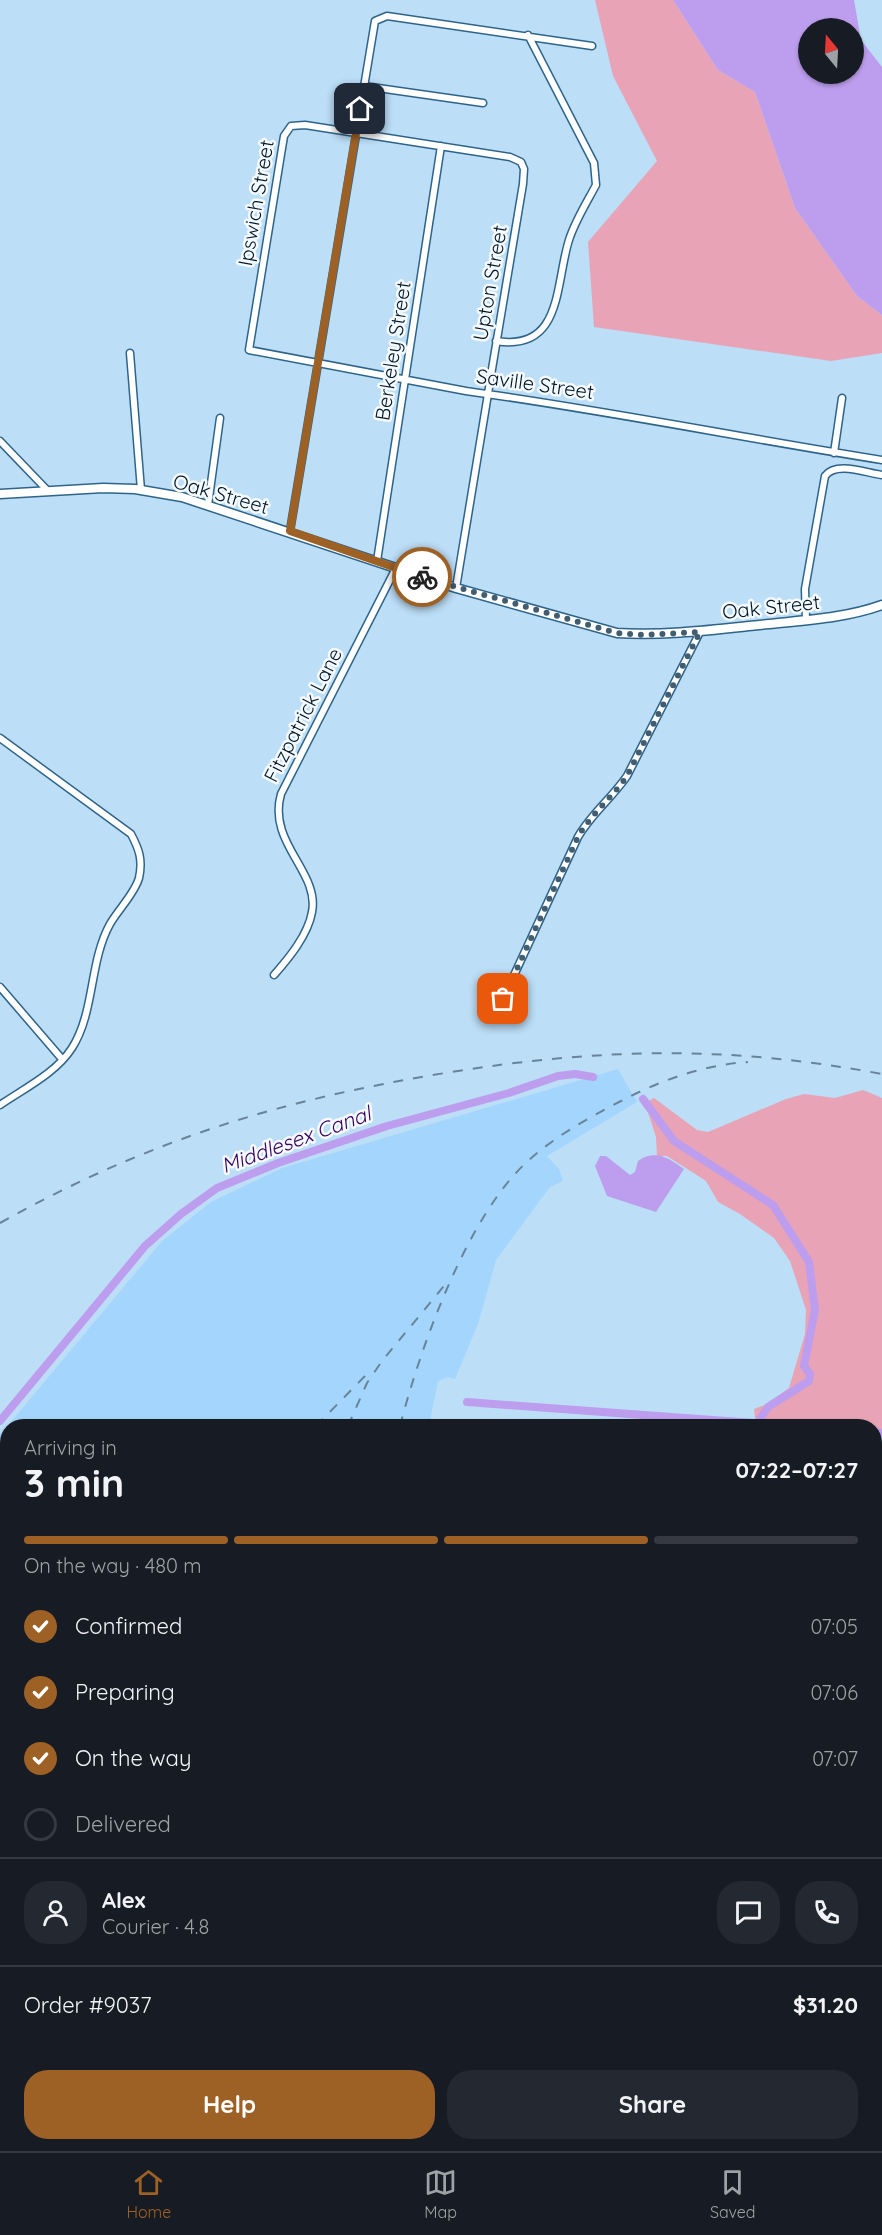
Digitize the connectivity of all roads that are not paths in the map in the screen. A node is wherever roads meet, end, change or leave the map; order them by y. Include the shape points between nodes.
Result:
1 (528, 35) junction
2 (592, 46) dead end
3 (364, 86) junction
4 (483, 103) dead end
5 (356, 133) junction
6 (441, 146) junction
7 (259, 285) joint
8 (496, 341) junction
9 (130, 353) dead end
10 (318, 363) junction
11 (405, 379) junction
12 (488, 394) junction
13 (842, 398) dead end
14 (220, 418) dead end
15 (0, 441) edge
16 (834, 453) junction
17 (882, 460) edge
18 (882, 475) edge
19 (141, 490) junction
20 (48, 491) junction
21 (0, 494) edge
22 (208, 505) junction
23 (290, 531) junction
24 (377, 561) junction
25 (396, 568) junction
26 (456, 588) junction
27 (882, 605) edge
28 (806, 620) junction
29 (700, 632) junction
30 (0, 738) edge
31 (274, 975) dead end
32 (0, 987) edge
33 (485, 1013) dead end
34 (62, 1059) junction
35 (0, 1105) edge

1 - 2 street
1 - 3 street via 387,16 378,18
1 - 8 street via 594,163 597,177 569,238 550,321 532,339
3 - 4 street
3 - 5 street
5 - 6 street
5 - 7 street, Ipswich Street via 299,124 288,128
5 - 10 street
6 - 8 street, Upton Street via 510,157 521,162 524,169
6 - 11 street, Berkeley Street
7 - 10 street, Saville Street via 249,350
8 - 12 street, Upton Street
9 - 19 street
10 - 11 street, Saville Street
10 - 23 street
11 - 12 street, Saville Street
11 - 24 street, Berkeley Street
12 - 16 street, Saville Street via 588,408
12 - 26 street, Upton Street
13 - 16 street
14 - 22 street
15 - 20 street
16 - 17 street, Saville Street
18 - 28 street via 839,468 825,476 804,593
19 - 20 street, Oak Street
19 - 22 street, Oak Street
20 - 21 street, Oak Street
22 - 23 street, Oak Street
23 - 24 street, Oak Street
24 - 25 street, Oak Street
25 - 26 street, Oak Street
25 - 31 street, Fitzpatrick Lane via 281,794 280,829 312,896 313,911 301,937
26 - 29 street, Oak Street via 617,633
27 - 28 street, Oak Street via 848,615
28 - 29 street, Oak Street
29 - 33 street via 627,776 586,822 503,999
30 - 34 street via 131,834 139,849 138,881 108,927 80,1031
32 - 34 street
34 - 35 street

